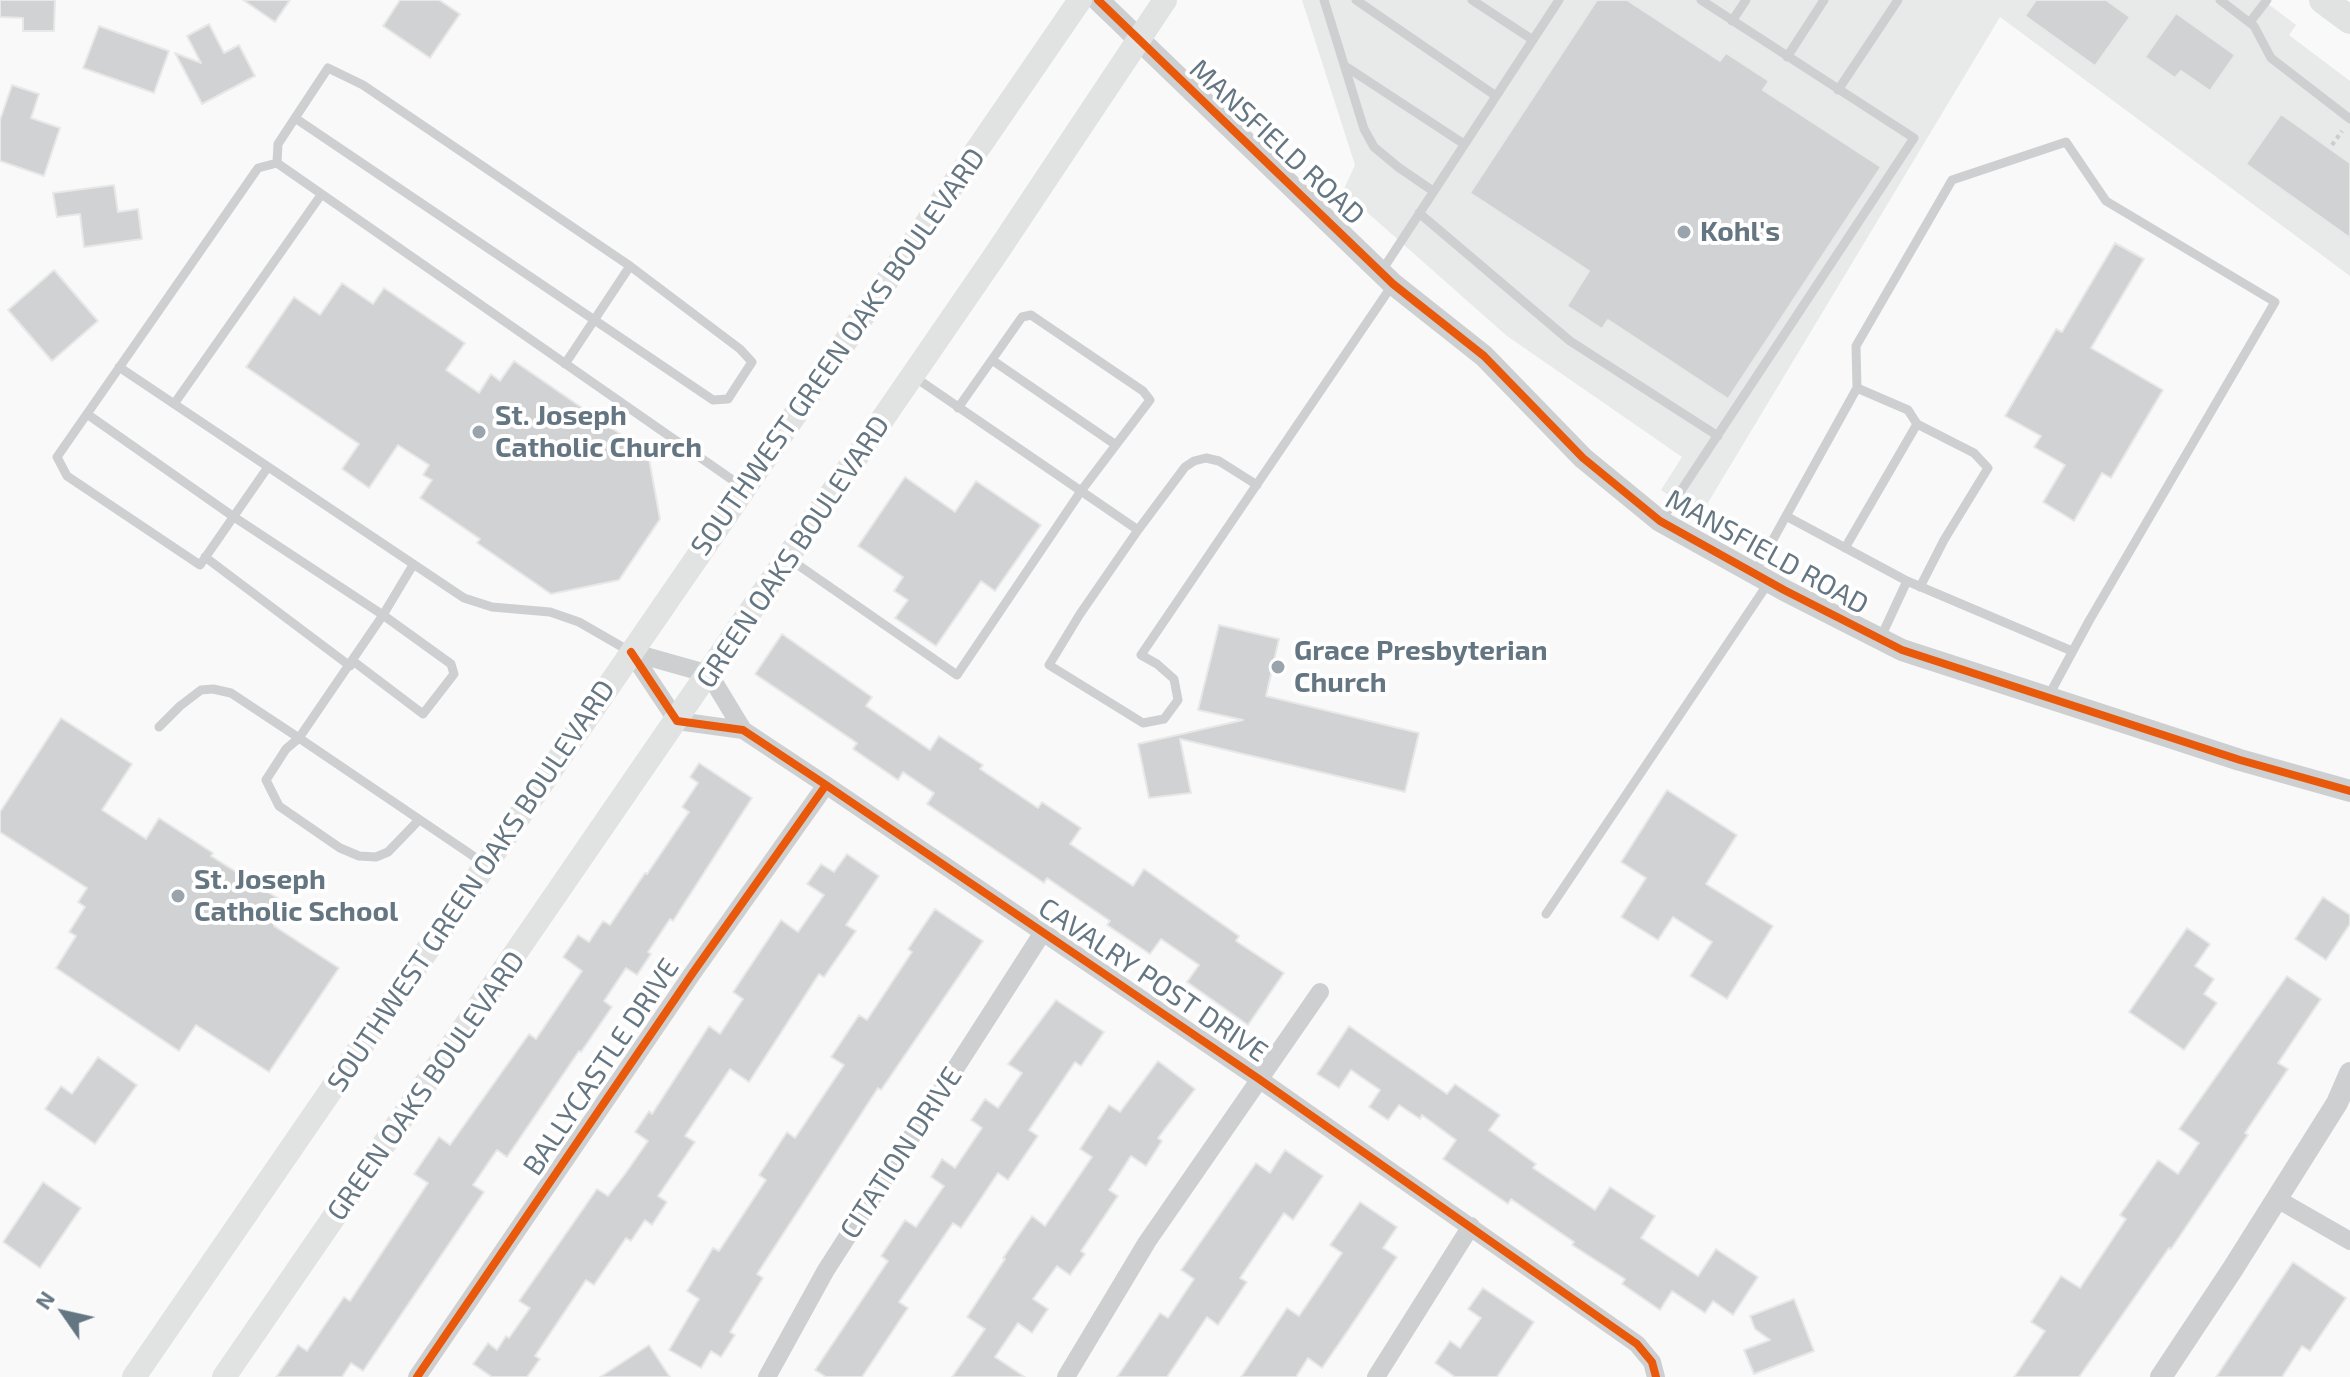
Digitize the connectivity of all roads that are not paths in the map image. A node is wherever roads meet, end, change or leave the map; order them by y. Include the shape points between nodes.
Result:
1 (1080, 0) edge
2 (1098, 0) edge
3 (1165, 0) edge
4 (1324, 0) edge
5 (1356, 0) edge
6 (1472, 0) edge
7 (1559, 0) edge
8 (1701, 0) edge
9 (1746, 0) edge
10 (1824, 0) edge
11 (1898, 0) edge
12 (2220, 0) edge
13 (2267, 0) edge
14 (2323, 0) edge
15 (2350, 20) edge
16 (1732, 21) junction
17 (2250, 22) junction
18 (1137, 39) junction
19 (1533, 40) junction
20 (1787, 57) junction
21 (1345, 66) junction
22 (1838, 90) junction
23 (1496, 96) junction
24 (295, 118) junction
25 (2350, 119) edge
26 (1464, 144) junction
27 (277, 163) junction
28 (1433, 191) junction
29 (321, 195) junction
30 (1419, 213) junction
31 (630, 266) junction
32 (1387, 278) junction
33 (596, 321) junction
34 (992, 360) junction
35 (565, 364) junction
36 (119, 367) junction
37 (913, 376) junction
38 (1857, 388) junction
39 (174, 404) junction
40 (958, 408) junction
41 (87, 414) junction
42 (1917, 424) junction
43 (1718, 436) junction
44 (1116, 445) junction
45 (268, 467) junction
46 (1257, 485) junction
47 (744, 488) junction
48 (1081, 491) junction
49 (1786, 516) junction
50 (234, 517) junction
51 (1660, 521) junction
52 (1138, 530) junction
53 (1845, 548) junction
54 (205, 557) junction
55 (788, 558) junction
56 (413, 565) junction
57 (1762, 578) junction
58 (1907, 581) junction
59 (1920, 587) junction
60 (383, 615) junction
61 (1880, 639) junction
62 (2072, 651) junction
63 (631, 652) junction
64 (351, 663) junction
65 (709, 674) junction
66 (2047, 699) junction
67 (677, 721) junction
68 (159, 727) dead end
69 (743, 730) junction
70 (299, 738) junction
71 (826, 785) junction
72 (2350, 791) edge
73 (419, 820) junction
74 (487, 866) junction
75 (1546, 914) dead end
76 (1043, 932) junction
77 (1320, 992) dead end
78 (2350, 1073) edge
79 (1259, 1079) junction
80 (2277, 1199) junction
81 (1471, 1226) junction
82 (2350, 1241) edge
83 (1654, 1370) edge
84 (134, 1377) edge
85 (224, 1377) edge
86 (417, 1377) edge
87 (767, 1377) edge
88 (1066, 1377) edge
89 (1376, 1377) edge
90 (2161, 1377) edge

1 - 47 main road, SOUTHWEST GREEN OAKS BOULEVARD
2 - 18 street, MANSFIELD ROAD
3 - 18 main road, GREEN OAKS BOULEVARD
4 - 21 lane
5 - 23 lane
6 - 19 lane
7 - 19 lane
8 - 16 lane
9 - 16 lane
10 - 20 lane
11 - 22 lane
12 - 17 lane
13 - 17 lane
14 - 15 main road
16 - 20 lane
17 - 25 lane via 2271,58
18 - 32 street, MANSFIELD ROAD
18 - 37 main road, GREEN OAKS BOULEVARD
19 - 23 lane
20 - 22 lane
21 - 26 lane
21 - 28 lane via 1374,147
22 - 43 lane via 1914,138
23 - 26 lane
24 - 27 lane via 278,144
24 - 31 lane via 328,68 363,85
24 - 33 lane
26 - 28 lane
27 - 29 lane
27 - 36 lane via 258,168
28 - 30 lane
29 - 35 lane
29 - 39 lane
30 - 32 lane
30 - 43 lane via 1570,341
31 - 33 lane
31 - 33 lane via 752,362 728,399 713,400
32 - 46 lane
32 - 51 street, MANSFIELD ROAD via 1484,356 1583,458
33 - 35 lane
34 - 40 lane
34 - 44 lane
34 - 44 lane via 1022,317 1031,315 1130,382 1150,400
35 - 47 lane
36 - 39 lane
36 - 41 lane
37 - 40 lane
37 - 55 main road, GREEN OAKS BOULEVARD
38 - 42 lane via 1908,410
38 - 49 lane
38 - 62 lane via 1856,346 1952,180 2066,142 2106,201 2275,302
39 - 45 lane
40 - 48 lane
41 - 50 lane
41 - 54 lane via 57,457 67,476 200,565
42 - 53 lane
42 - 59 lane via 1974,453 1988,468
43 - 51 lane
44 - 48 lane
45 - 50 lane
45 - 56 lane
46 - 52 lane via 1219,461 1194,461
46 - 52 lane via 1141,655 1174,679 1178,700 1164,719 1143,723 1049,665
47 - 63 main road, SOUTHWEST GREEN OAKS BOULEVARD
48 - 52 lane
48 - 55 lane via 957,675
49 - 53 lane
49 - 57 lane
50 - 54 lane
50 - 60 lane
51 - 57 street, MANSFIELD ROAD
53 - 58 lane
54 - 64 lane
55 - 65 main road, GREEN OAKS BOULEVARD
56 - 60 lane
56 - 63 lane via 464,598 492,607 550,612
57 - 61 street, MANSFIELD ROAD
57 - 75 lane
58 - 59 lane
58 - 61 lane
59 - 62 lane
60 - 64 lane
60 - 64 lane via 451,664 454,674 423,714
61 - 66 street, MANSFIELD ROAD
62 - 66 lane
63 - 65 street
63 - 67 street
63 - 74 main road, SOUTHWEST GREEN OAKS BOULEVARD
64 - 70 lane
65 - 67 main road, GREEN OAKS BOULEVARD
65 - 69 street, CAVALRY POST DRIVE
66 - 72 street, MANSFIELD ROAD
67 - 69 street, CAVALRY POST DRIVE
67 - 85 main road, GREEN OAKS BOULEVARD
68 - 70 lane via 201,690 213,689 231,693
69 - 71 street, CAVALRY POST DRIVE
70 - 73 lane
70 - 73 lane via 266,780 279,806 340,848 376,857 388,852
71 - 76 street, CAVALRY POST DRIVE
71 - 86 street, BALLYCASTLE DRIVE
73 - 74 lane
74 - 84 main road, SOUTHWEST GREEN OAKS BOULEVARD
76 - 79 street, CAVALRY POST DRIVE
76 - 87 street, CITATION DRIVE via 826,1270
77 - 79 street
78 - 80 street
79 - 81 street, CAVALRY POST DRIVE
79 - 88 street via 1147,1242
80 - 82 street
80 - 90 street
81 - 83 street, CAVALRY POST DRIVE via 1637,1344
81 - 89 street

